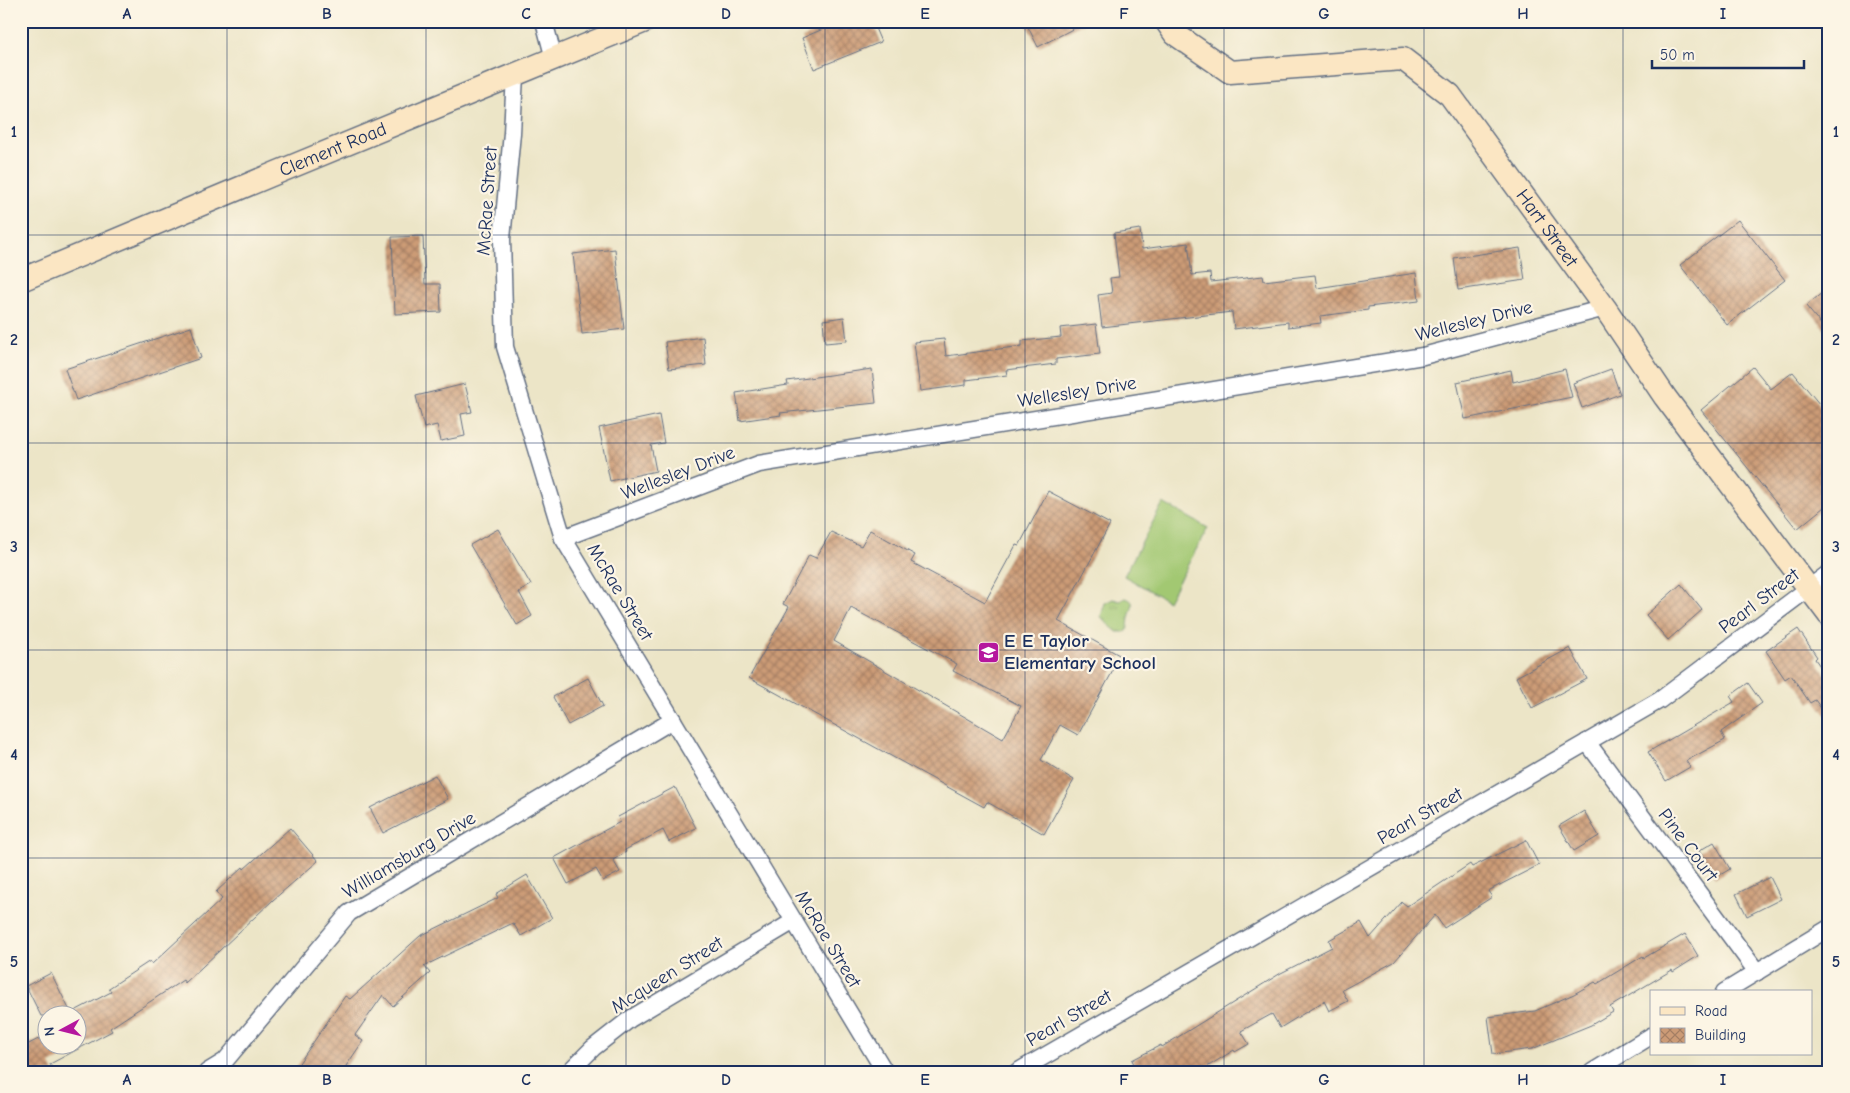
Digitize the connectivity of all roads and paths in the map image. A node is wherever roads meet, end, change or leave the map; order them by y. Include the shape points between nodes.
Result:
1 (544, 21) edge
2 (645, 21) edge
3 (1166, 21) edge
4 (554, 59) junction
5 (514, 75) junction
6 (21, 280) edge
7 (1605, 308) junction
8 (564, 538) junction
9 (1829, 573) edge
10 (1809, 589) junction
11 (1829, 615) edge
12 (673, 720) junction
13 (1587, 742) junction
14 (794, 920) junction
15 (1829, 928) edge
16 (1757, 972) junction
17 (1727, 990) edge
18 (1650, 1037) edge
19 (207, 1072) edge
20 (569, 1072) edge
21 (885, 1072) edge
22 (1017, 1072) edge
23 (1592, 1072) edge

1 - 4 street
2 - 4 street, Clement Road
3 - 7 street, Hart Street via 1175,34 1230,72 1403,59 1450,96
4 - 5 street, Clement Road
5 - 6 street, Clement Road
5 - 8 street, McRae Street via 502,239 505,347
7 - 8 street, Wellesley Drive via 1423,356 759,464
7 - 10 street, Hart Street via 1665,397
8 - 12 street, McRae Street
9 - 10 street, Pearl Street
10 - 11 street, Hart Street
10 - 13 street, Pearl Street via 1660,700
12 - 14 street, McRae Street
12 - 19 street, Williamsburg Drive via 349,913 225,1061
13 - 16 street, Pine Court
13 - 22 street, Pearl Street
14 - 20 street, Mcqueen Street via 630,1019
14 - 21 street, McRae Street
15 - 16 street
16 - 17 street
18 - 23 street

